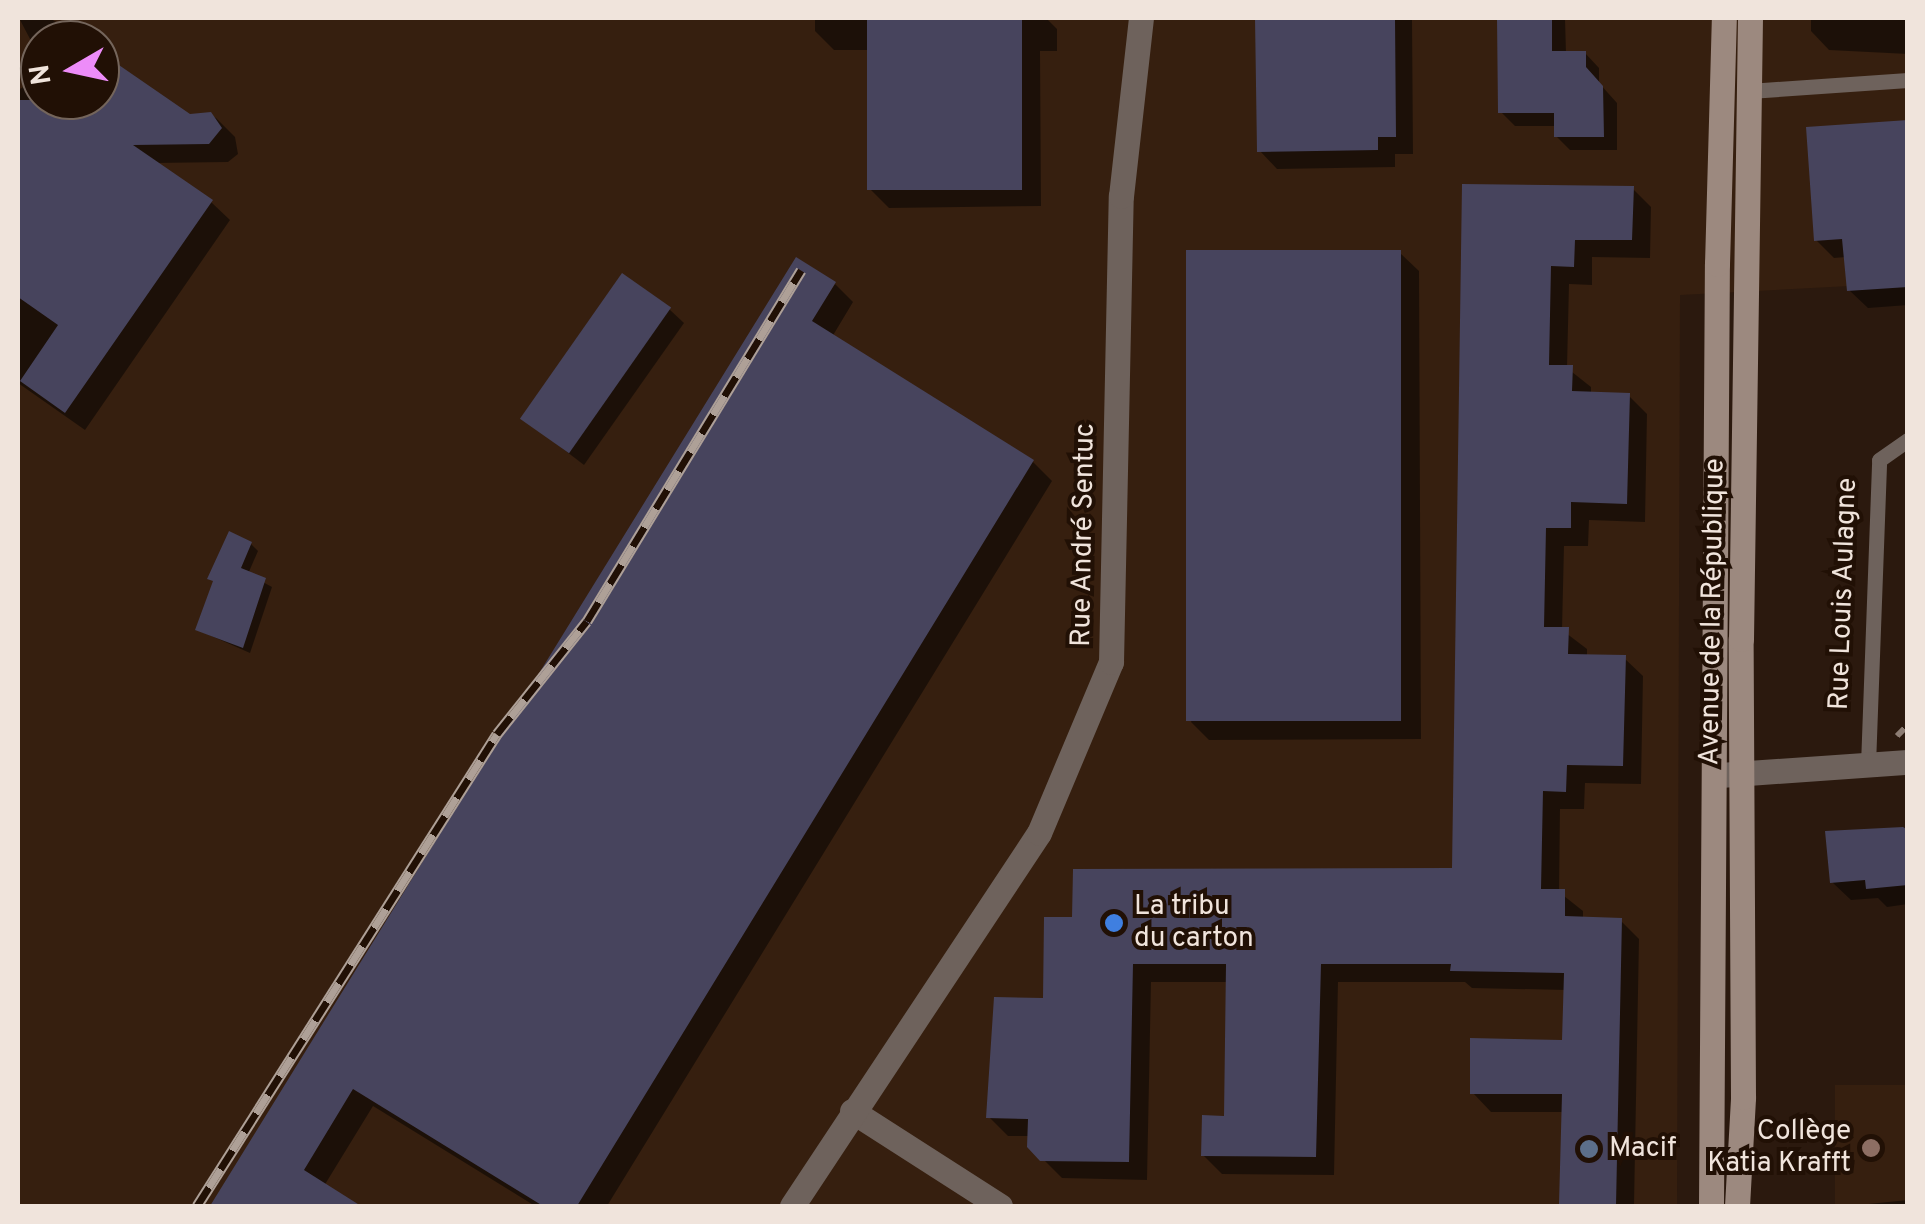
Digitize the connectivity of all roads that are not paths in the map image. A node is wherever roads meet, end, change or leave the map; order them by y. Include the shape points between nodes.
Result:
1 (1141, 18) edge
2 (1724, 18) edge
3 (1750, 18) edge
4 (1908, 80) edge
5 (1749, 91) junction
6 (1908, 440) edge
7 (1908, 762) edge
8 (1868, 765) junction
9 (1741, 774) junction
10 (1715, 775) junction
11 (852, 1111) junction
12 (792, 1206) edge
13 (1000, 1206) edge
14 (1711, 1206) edge
15 (1737, 1206) edge

1 - 11 street, Rue André Sentuc via 1120,196 1111,662 1039,833
2 - 10 main road, Avenue de la République
3 - 5 main road, Avenue de la République
4 - 5 lane
5 - 9 main road, Avenue de la République
6 - 8 lane, Rue Louis Aulagne via 1879,460
7 - 8 street
8 - 9 street
9 - 10 street
9 - 15 main road, Avenue de la République
10 - 14 main road, Avenue de la République
11 - 12 street, Rue André Sentuc
11 - 13 street

